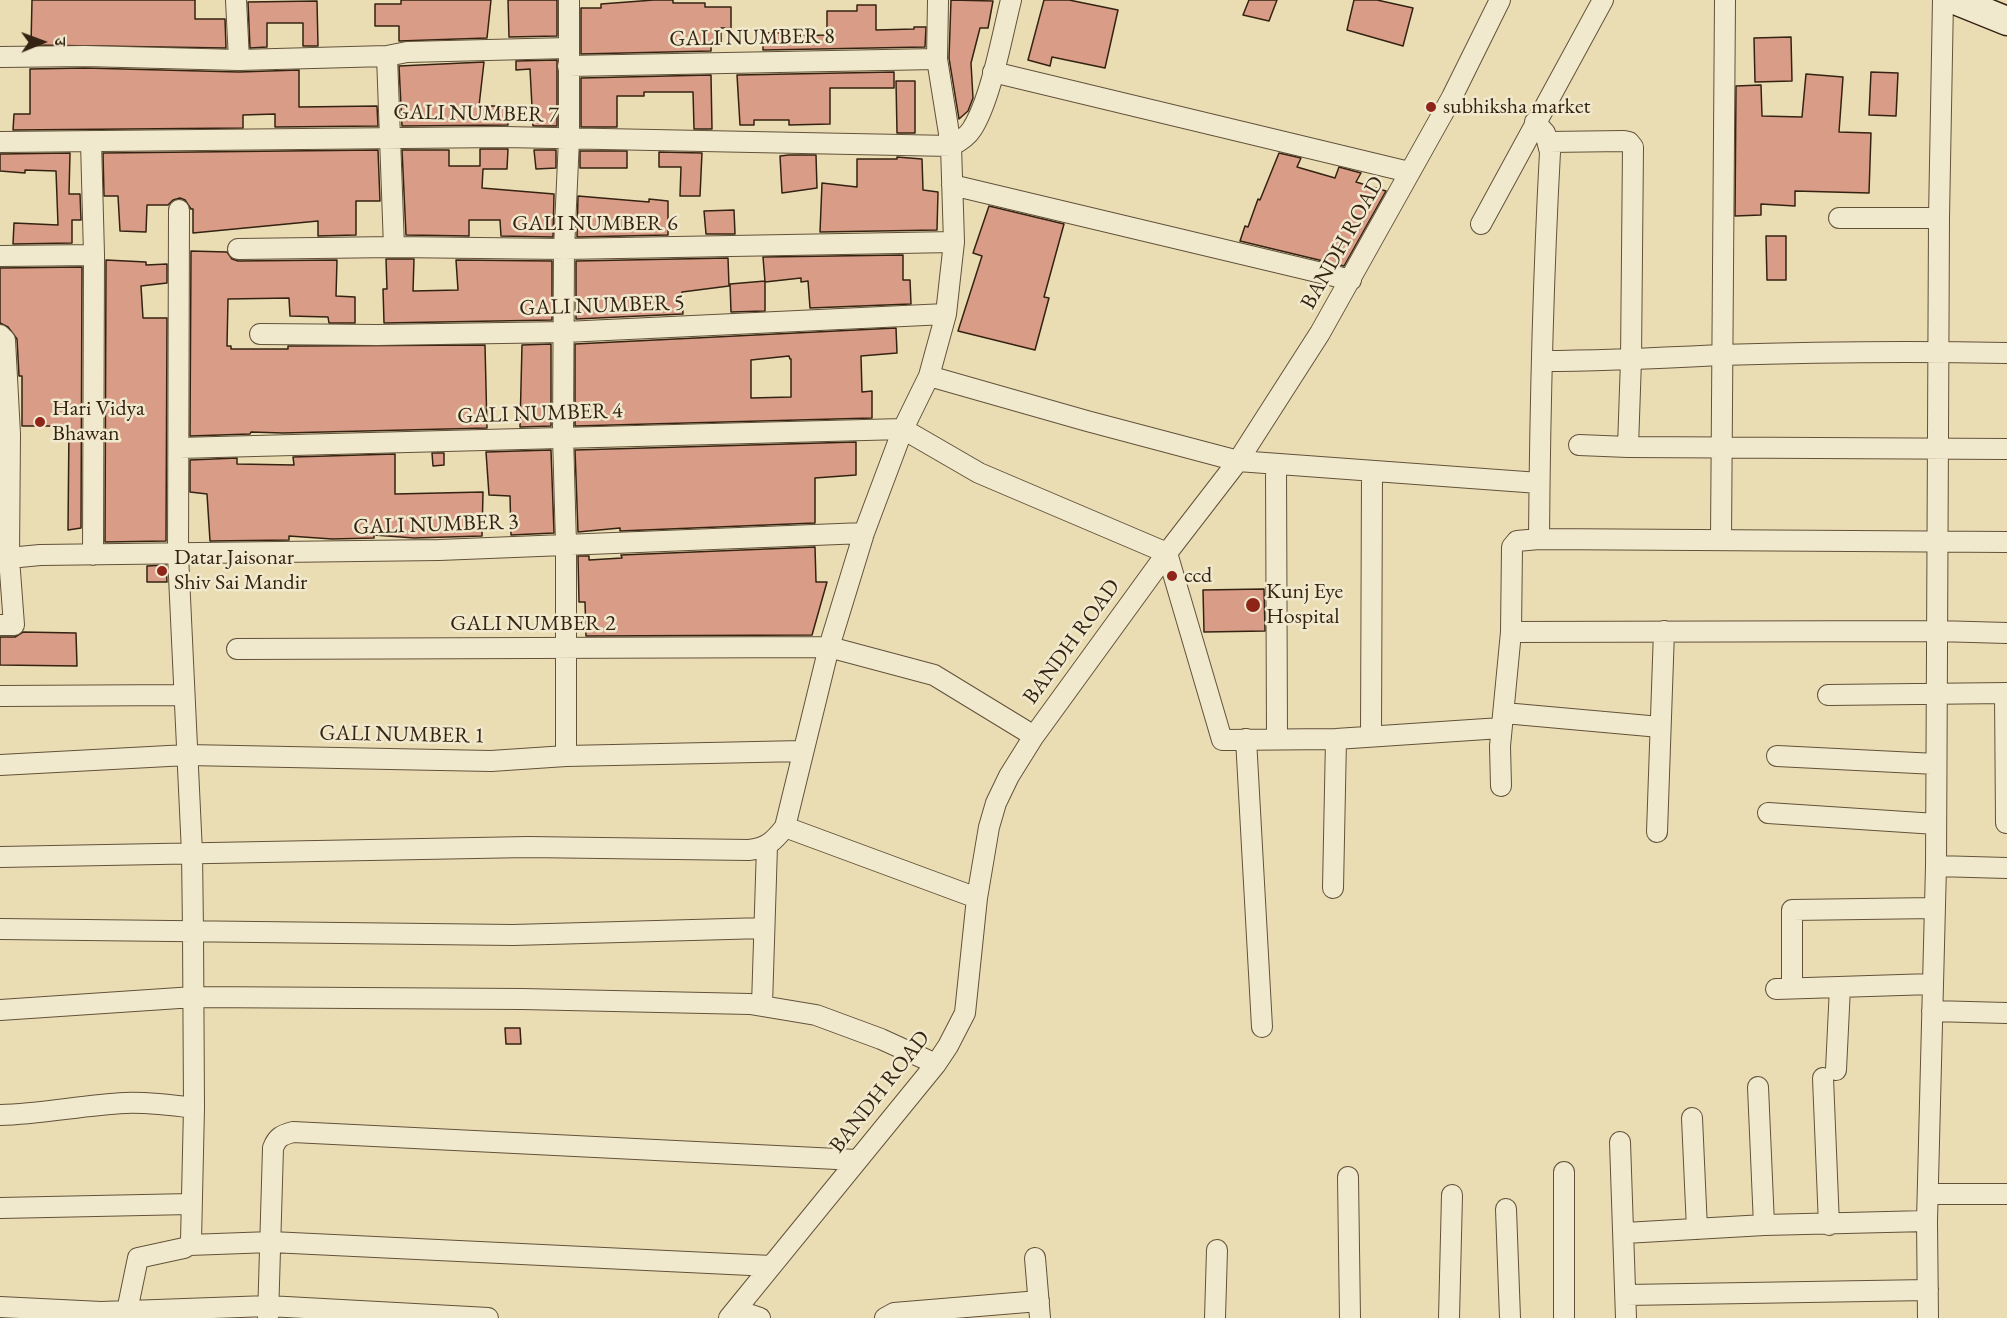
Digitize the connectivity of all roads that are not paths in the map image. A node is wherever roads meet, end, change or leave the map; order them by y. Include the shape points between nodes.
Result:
1 (236, 0) edge
2 (569, 0) edge
3 (938, 0) edge
4 (1011, 0) edge
5 (1500, 0) edge
6 (1603, 0) edge
7 (1725, 0) edge
8 (1943, 0) edge
9 (1955, 0) edge
10 (2000, 12) edge
11 (387, 56) junction
12 (0, 57) edge
13 (568, 57) junction
14 (937, 59) junction
15 (239, 60) junction
16 (993, 72) junction
17 (1535, 122) junction
18 (390, 137) junction
19 (569, 139) junction
20 (91, 141) junction
21 (0, 142) edge
22 (1548, 142) junction
23 (951, 146) junction
24 (1409, 172) junction
25 (952, 185) junction
26 (179, 210) dead end
27 (1839, 218) dead end
28 (1938, 218) junction
29 (1480, 224) dead end
30 (954, 242) junction
31 (394, 247) junction
32 (238, 249) dead end
33 (564, 249) junction
34 (94, 255) junction
35 (0, 256) edge
36 (1351, 280) junction
37 (946, 314) junction
38 (564, 332) junction
39 (260, 334) dead end
40 (0, 335) edge
41 (1938, 351) junction
42 (2007, 353) edge
43 (1721, 355) junction
44 (1631, 360) junction
45 (1543, 361) junction
46 (929, 376) junction
47 (903, 429) junction
48 (5, 434) edge
49 (563, 436) junction
50 (1580, 445) dead end
51 (1628, 447) junction
52 (1721, 447) junction
53 (179, 448) junction
54 (2007, 449) edge
55 (1937, 450) junction
56 (1238, 461) junction
57 (1276, 465) junction
58 (1372, 472) junction
59 (1539, 483) junction
60 (4, 527) edge
61 (864, 533) junction
62 (1539, 539) junction
63 (1720, 539) junction
64 (1937, 542) junction
65 (2007, 542) edge
66 (566, 544) junction
67 (1167, 553) junction
68 (93, 555) junction
69 (178, 555) junction
70 (9, 558) junction
71 (0, 625) edge
72 (1664, 631) junction
73 (1937, 631) junction
74 (1511, 632) junction
75 (2007, 633) edge
76 (829, 647) junction
77 (565, 648) junction
78 (237, 649) dead end
79 (1936, 693) junction
80 (2006, 693) edge
81 (184, 695) junction
82 (1828, 695) dead end
83 (0, 696) edge
84 (1503, 720) junction
85 (1660, 728) junction
86 (1371, 735) junction
87 (1034, 736) junction
88 (1276, 738) junction
89 (1246, 739) junction
90 (1336, 739) junction
91 (803, 751) junction
92 (187, 755) junction
93 (566, 756) junction
94 (1777, 756) dead end
95 (1936, 764) junction
96 (0, 765) edge
97 (1501, 786) dead end
98 (1768, 813) dead end
99 (2006, 823) edge
100 (1936, 824) junction
101 (785, 827) junction
102 (1657, 832) dead end
103 (767, 846) junction
104 (192, 854) junction
105 (0, 857) edge
106 (1936, 866) junction
107 (2007, 868) edge
108 (1334, 888) dead end
109 (977, 898) junction
110 (1934, 908) junction
111 (764, 928) junction
112 (0, 930) edge
113 (193, 931) junction
114 (1932, 984) junction
115 (1840, 987) junction
116 (194, 998) junction
117 (762, 1005) junction
118 (0, 1010) edge
119 (1932, 1011) junction
120 (2007, 1012) edge
121 (1262, 1027) dead end
122 (936, 1064) junction
123 (1758, 1087) dead end
124 (194, 1108) junction
125 (0, 1115) edge
126 (1692, 1118) dead end
127 (1620, 1142) dead end
128 (857, 1160) junction
129 (1564, 1172) dead end
130 (1348, 1177) dead end
131 (1928, 1194) junction
132 (2007, 1194) edge
133 (1452, 1195) dead end
134 (191, 1204) junction
135 (0, 1208) edge
136 (1506, 1209) dead end
137 (1927, 1221) junction
138 (1764, 1225) junction
139 (1829, 1225) junction
140 (1697, 1229) junction
141 (1624, 1233) junction
142 (271, 1242) junction
143 (189, 1245) junction
144 (1217, 1250) dead end
145 (1035, 1258) dead end
146 (771, 1266) junction
147 (1928, 1290) junction
148 (1626, 1295) junction
149 (0, 1307) edge
150 (1039, 1310) edge
151 (127, 1311) junction
152 (268, 1312) edge
153 (733, 1314) edge
154 (488, 1318) edge
155 (760, 1318) edge
156 (885, 1318) edge
157 (1215, 1318) edge
158 (1350, 1318) edge
159 (1449, 1318) edge
160 (1510, 1318) edge
161 (1564, 1318) edge
162 (1626, 1318) edge
163 (1928, 1318) edge

1 - 15 street
2 - 13 street
3 - 14 street
4 - 16 street
5 - 24 street, BANDH ROAD
6 - 17 street
7 - 43 street
8 - 28 street
9 - 10 street
11 - 13 street, GALI NUMBER 8 via 407,52
11 - 15 street, GALI NUMBER 8
11 - 18 street
12 - 15 street, GALI NUMBER 8
13 - 14 street, GALI NUMBER 8
13 - 19 street
14 - 23 street
16 - 23 street via 971,131
16 - 24 street
17 - 22 street
17 - 29 street
18 - 19 street, GALI NUMBER 7
18 - 20 street, GALI NUMBER 7
18 - 31 street
19 - 23 street, GALI NUMBER 7
19 - 33 street
20 - 21 street, GALI NUMBER 7
20 - 34 street
22 - 44 street via 1624,141 1633,147
22 - 45 street
23 - 25 street
24 - 36 street, BANDH ROAD
25 - 30 street
25 - 36 street
26 - 53 street
27 - 28 street
28 - 41 street
30 - 33 street, GALI NUMBER 6
30 - 37 street
31 - 32 street, GALI NUMBER 6
31 - 33 street, GALI NUMBER 6
33 - 38 street
34 - 35 street
34 - 68 street
36 - 56 street, BANDH ROAD
37 - 38 street, GALI NUMBER 5
37 - 46 street
38 - 39 street, GALI NUMBER 5
38 - 49 street
40 - 48 street via 5,340
41 - 42 street
41 - 43 street
41 - 55 street
43 - 44 street
43 - 52 street
44 - 45 street
44 - 51 street
45 - 59 street
46 - 47 street
46 - 56 street
47 - 49 street, GALI NUMBER 4
47 - 61 street
47 - 67 street via 979,473
48 - 60 street
49 - 53 street, GALI NUMBER 4
49 - 66 street
50 - 51 street
51 - 52 street
52 - 55 street
52 - 63 street
53 - 69 street
54 - 55 street
55 - 64 street
56 - 57 street
56 - 67 street, BANDH ROAD
57 - 58 street
57 - 88 street
58 - 59 street
58 - 86 street
59 - 62 street
60 - 70 street
61 - 66 street, GALI NUMBER 3
61 - 76 street
62 - 63 street
62 - 74 street via 1517,541 1512,547
63 - 64 street
64 - 65 street
64 - 73 street
66 - 69 street, GALI NUMBER 3
66 - 77 street
67 - 87 street, BANDH ROAD
67 - 89 street via 1220,738
68 - 69 street, GALI NUMBER 3
68 - 70 street, GALI NUMBER 3
69 - 81 street
70 - 71 street via 14,625
72 - 73 street
72 - 74 street
72 - 85 street
73 - 75 street
73 - 79 street
74 - 84 street
76 - 77 street, GALI NUMBER 2
76 - 87 street, GALI NUMBER 2 via 934,675
76 - 91 street
77 - 78 street, GALI NUMBER 2
77 - 93 street
79 - 80 street
79 - 82 street
79 - 95 street
80 - 99 street
81 - 83 street
81 - 92 street
84 - 85 street
84 - 86 street
84 - 97 street
85 - 102 street
86 - 90 street
87 - 109 street, BANDH ROAD via 996,803
88 - 89 street
88 - 90 street
89 - 121 street
90 - 108 street
91 - 93 street, GALI NUMBER 1
91 - 101 street
92 - 93 street, GALI NUMBER 1 via 491,761
92 - 96 street, GALI NUMBER 1
92 - 104 street
94 - 95 street
95 - 100 street
98 - 100 street
100 - 106 street
101 - 103 street
101 - 109 street
103 - 104 street via 749,850 528,847
103 - 111 street
104 - 105 street
104 - 113 street
106 - 107 street
106 - 110 street
109 - 122 street, BANDH ROAD via 965,1013
110 - 114 street
110 - 115 street via 1792,910 1784,988
111 - 113 street via 513,935
111 - 117 street
112 - 113 street
113 - 116 street
114 - 115 street
114 - 119 street
115 - 139 street via 1829,1074
116 - 117 street via 522,999
116 - 118 street
116 - 124 street
117 - 122 street via 816,1015
119 - 120 street
119 - 131 street
122 - 128 street, BANDH ROAD
123 - 138 street
124 - 125 street via 123,1103
124 - 134 street
126 - 140 street
127 - 141 street
128 - 142 street via 293,1132 279,1137 273,1148
128 - 146 street, BANDH ROAD
129 - 161 street
130 - 158 street
131 - 132 street
131 - 137 street
133 - 159 street
134 - 135 street
134 - 143 street
136 - 160 street
137 - 139 street
137 - 147 street
138 - 139 street
138 - 140 street
140 - 141 street
141 - 148 street
142 - 143 street
142 - 146 street
142 - 152 street
143 - 151 street via 138,1258
144 - 157 street
145 - 150 street
146 - 153 street, BANDH ROAD
147 - 148 street
147 - 163 street
148 - 162 street
149 - 151 street
150 - 156 street via 894,1313
151 - 152 street
152 - 154 street
153 - 155 street

